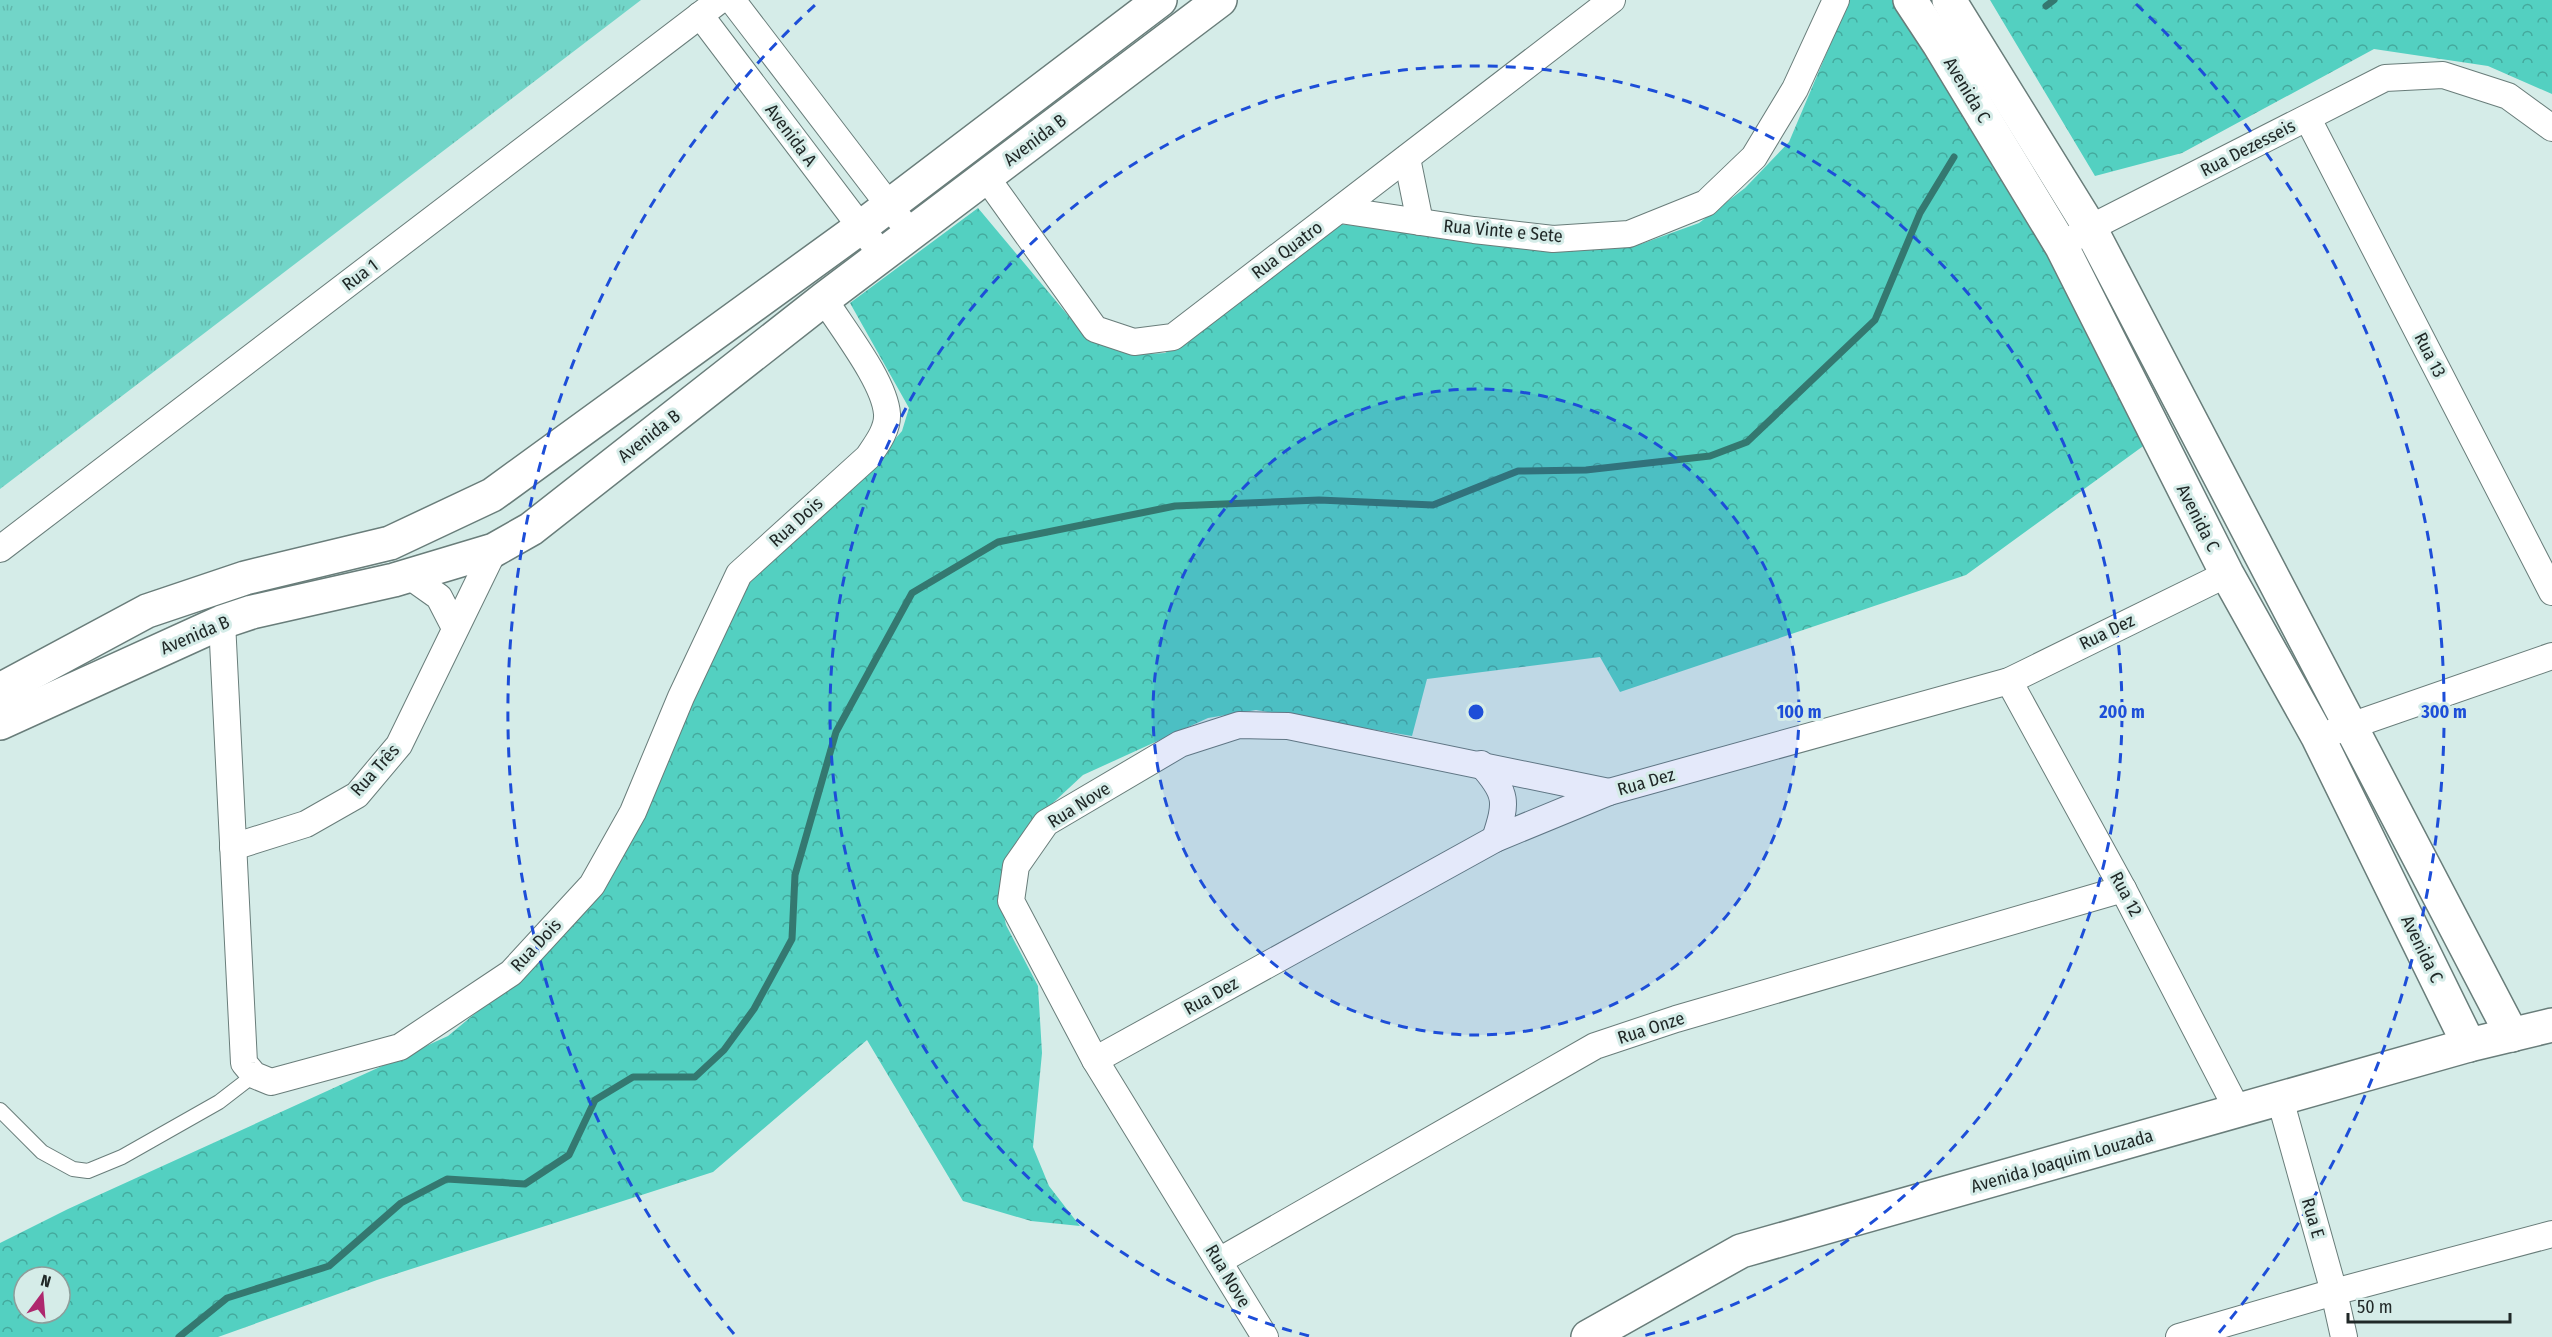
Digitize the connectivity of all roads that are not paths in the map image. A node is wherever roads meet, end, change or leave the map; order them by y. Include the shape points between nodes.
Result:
1 (732, 0) edge
2 (1160, 0) edge
3 (1220, 0) edge
4 (1612, 0) edge
5 (1836, 0) edge
6 (1910, 0) edge
7 (1949, 0) edge
8 (710, 8) edge
9 (2308, 118) junction
10 (2552, 128) edge
11 (1407, 158) junction
12 (986, 177) junction
13 (890, 206) junction
14 (1340, 210) junction
15 (1420, 222) junction
16 (861, 227) junction
17 (2090, 228) junction
18 (911, 234) junction
19 (2062, 247) junction
20 (882, 256) junction
21 (824, 299) junction
22 (0, 549) edge
23 (494, 550) junction
24 (2227, 574) junction
25 (408, 576) junction
26 (2552, 592) edge
27 (222, 622) junction
28 (455, 628) junction
29 (2552, 656) edge
30 (2009, 681) junction
31 (0, 690) edge
32 (0, 723) edge
33 (2350, 726) junction
34 (2318, 737) junction
35 (1481, 764) junction
36 (1609, 792) junction
37 (1495, 839) junction
38 (233, 847) junction
39 (2123, 889) junction
40 (2552, 1025) edge
41 (2512, 1035) junction
42 (2469, 1045) junction
43 (1095, 1060) junction
44 (254, 1075) junction
45 (2280, 1099) junction
46 (0, 1110) edge
47 (2238, 1111) junction
48 (2552, 1234) edge
49 (1219, 1261) junction
50 (2334, 1292) junction
51 (1265, 1337) edge
52 (1588, 1337) edge
53 (2179, 1337) edge
54 (2344, 1337) edge

1 - 13 street, Avenida A
2 - 13 street, Avenida B
3 - 12 street, Avenida B
4 - 11 street, Rua Quatro
5 - 15 street, Rua Vinte e Sete via 1796,89 1754,157 1706,203 1629,234 1553,239
6 - 19 street, Avenida C
7 - 17 street, Avenida C
8 - 16 street, Avenida A
8 - 22 street, Rua 1
9 - 10 street, Rua Dezesseis via 2385,78 2443,75 2508,96
9 - 17 street, Rua Dezesseis
9 - 26 street, Rua 13
11 - 14 street, Rua Quatro
11 - 15 street
12 - 14 street, Rua Quatro via 1095,328 1134,342 1173,337
12 - 18 street, Avenida B
13 - 16 street, Avenida B
13 - 18 street, Avenida A
14 - 15 street, Rua Vinte e Sete
16 - 20 street, Avenida A
16 - 31 street, Avenida B via 492,495 390,543 245,578 147,611
17 - 19 street, Rua Dezesseis
17 - 33 street, Avenida C
18 - 20 street, Avenida B
19 - 24 street, Avenida C
20 - 21 street, Avenida B
21 - 23 street, Avenida B via 531,529
21 - 44 street, Rua Dois via 881,388 887,416 881,437 868,457 739,574 633,812 592,885 511,973 400,1047 271,1082
23 - 25 street, Avenida B
23 - 28 street, Rua Três
24 - 30 street, Rua Dez
24 - 34 street, Avenida C
25 - 27 street, Avenida B
25 - 28 street via 439,597
27 - 32 street, Avenida B
27 - 38 street
28 - 38 street, Rua Três via 399,745 357,795 306,824
29 - 33 street
30 - 36 street, Rua Dez
30 - 39 street, Rua 12
33 - 34 street
33 - 41 street, Avenida C
34 - 42 street, Avenida C
35 - 36 street, Rua Nove
35 - 37 street via 1498,782 1504,800
35 - 43 street, Rua Nove via 1288,726 1239,725 1180,744 1046,823 1016,866 1011,901
36 - 37 street, Rua Dez
37 - 43 street, Rua Dez
38 - 44 street via 244,1063
39 - 47 street, Rua 12
39 - 49 street, Rua Onze via 1595,1046
40 - 41 street, Avenida Joaquim Louzada
41 - 42 street, Avenida Joaquim Louzada
42 - 45 street, Avenida Joaquim Louzada
43 - 49 street, Rua Nove
44 - 46 lane via 219,1102 122,1157 88,1171 73,1169 42,1152
45 - 47 street, Avenida Joaquim Louzada
45 - 50 street, Rua E
47 - 52 street, Avenida Joaquim Louzada via 1741,1251
48 - 50 street
49 - 51 street, Rua Nove
50 - 53 street
50 - 54 street, Rua E

